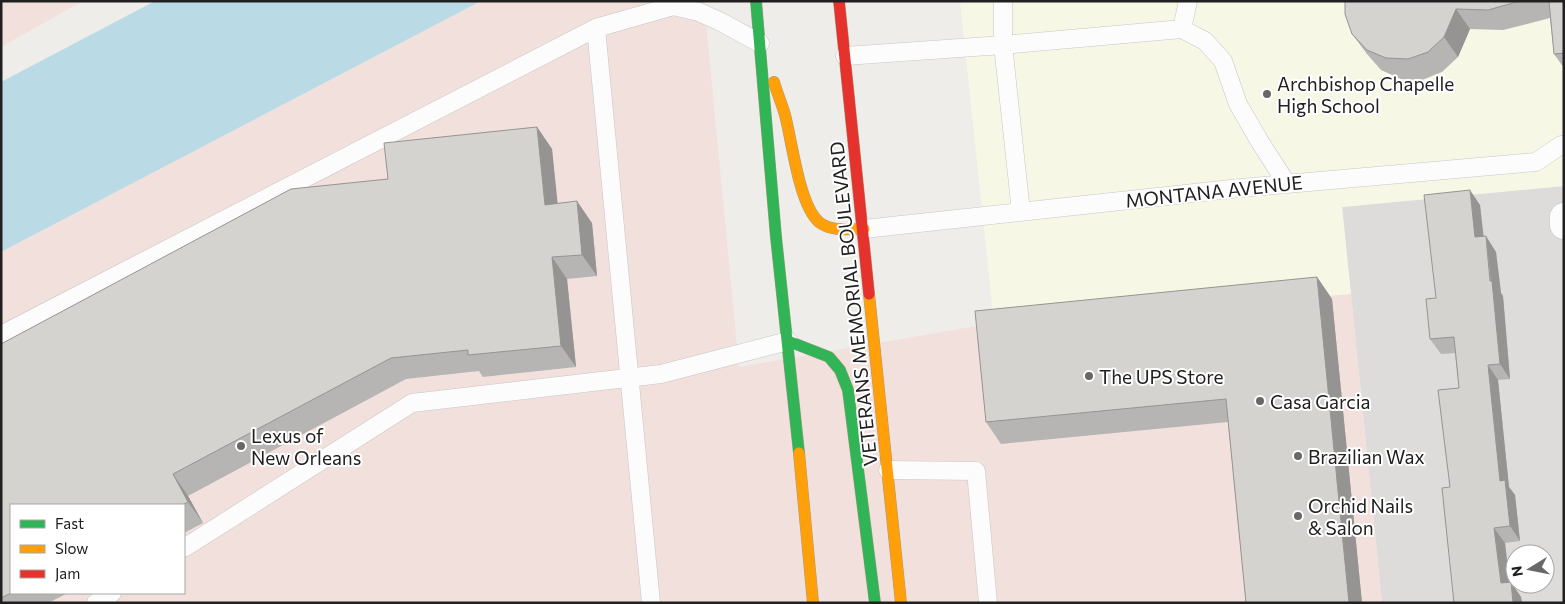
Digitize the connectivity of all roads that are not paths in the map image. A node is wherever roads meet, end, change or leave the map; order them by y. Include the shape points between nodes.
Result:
1 (756, 1) edge
2 (840, 1) edge
3 (1003, 1) edge
4 (1188, 1) edge
5 (677, 4) edge
6 (596, 28) junction
7 (1182, 29) junction
8 (760, 43) junction
9 (1003, 45) junction
10 (845, 56) junction
11 (1562, 145) edge
12 (1287, 184) junction
13 (1021, 212) junction
14 (1563, 218) edge
15 (1564, 225) edge
16 (864, 229) junction
17 (1, 336) edge
18 (788, 341) junction
19 (629, 378) junction
20 (888, 470) junction
21 (185, 547) edge
22 (110, 594) edge
23 (96, 603) edge
24 (651, 603) edge
25 (813, 603) edge
26 (875, 603) edge
27 (901, 603) edge
28 (988, 603) edge

1 - 8 main road
2 - 10 main road, VETERANS MEMORIAL BOULEVARD
3 - 9 lane
4 - 7 lane
5 - 6 lane
5 - 8 lane via 722,22
6 - 17 lane
6 - 19 lane
7 - 9 lane
7 - 12 lane via 1206,40 1223,61 1238,104
8 - 16 main road via 785,114 797,171 818,220 834,230
8 - 18 main road
9 - 10 lane
9 - 13 lane
10 - 16 main road, VETERANS MEMORIAL BOULEVARD
11 - 12 lane, MONTANA AVENUE via 1536,162
12 - 13 lane, MONTANA AVENUE
13 - 16 lane, MONTANA AVENUE
14 - 15 street
16 - 20 main road, VETERANS MEMORIAL BOULEVARD
18 - 19 lane via 662,374
18 - 25 main road
18 - 26 main road via 828,357 840,370 848,390
19 - 21 lane via 412,403
19 - 24 lane
20 - 27 main road, VETERANS MEMORIAL BOULEVARD
20 - 28 lane via 976,470
22 - 23 lane

